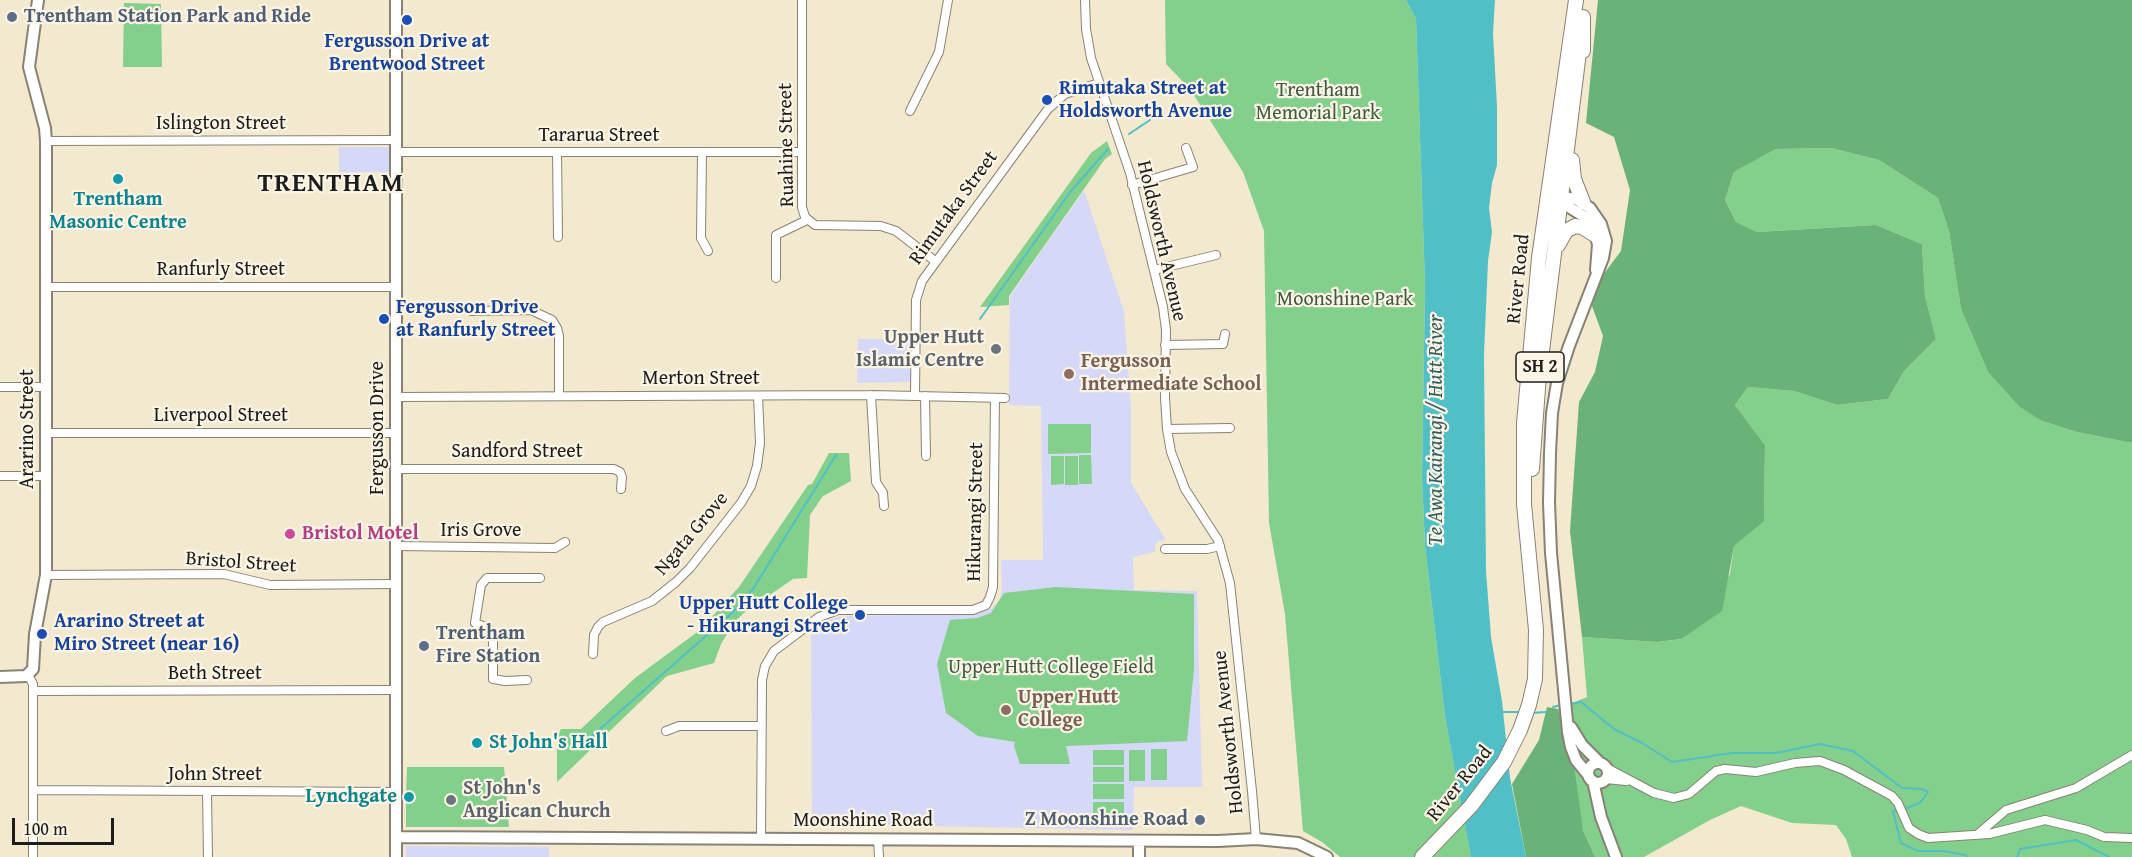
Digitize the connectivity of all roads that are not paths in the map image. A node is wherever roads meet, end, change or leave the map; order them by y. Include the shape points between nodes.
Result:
1 (38, 0) edge
2 (396, 0) edge
3 (802, 0) edge
4 (948, 0) edge
5 (1086, 0) edge
6 (1576, 0) edge
7 (1585, 0) edge
8 (1583, 17) junction
9 (1570, 50) junction
10 (1099, 82) junction
11 (910, 111) dead end
12 (396, 140) junction
13 (46, 141) junction
14 (1186, 148) dead end
15 (396, 152) junction
16 (557, 152) junction
17 (702, 152) junction
18 (802, 152) junction
19 (1132, 185) junction
20 (1561, 199) junction
21 (1583, 202) junction
22 (807, 220) junction
23 (1595, 235) junction
24 (558, 237) dead end
25 (708, 251) dead end
26 (1555, 253) junction
27 (1216, 255) dead end
28 (935, 261) junction
29 (1154, 270) junction
30 (1596, 270) junction
31 (776, 279) dead end
32 (45, 287) junction
33 (396, 287) junction
34 (471, 311) dead end
35 (1225, 334) dead end
36 (1166, 345) junction
37 (1530, 359) junction
38 (0, 387) edge
39 (46, 387) junction
40 (871, 395) junction
41 (559, 396) junction
42 (758, 396) junction
43 (915, 396) junction
44 (925, 396) junction
45 (396, 397) junction
46 (995, 398) junction
47 (1005, 398) dead end
48 (1230, 428) dead end
49 (1167, 429) junction
50 (46, 433) junction
51 (396, 433) junction
52 (926, 456) dead end
53 (396, 469) junction
54 (0, 476) edge
55 (46, 476) junction
56 (621, 489) dead end
57 (884, 506) dead end
58 (564, 542) dead end
59 (396, 546) junction
60 (1220, 546) junction
61 (1165, 549) dead end
62 (1530, 563) junction
63 (46, 575) junction
64 (540, 578) dead end
65 (397, 584) junction
66 (593, 654) dead end
67 (28, 675) junction
68 (0, 677) edge
69 (527, 680) dead end
70 (396, 690) junction
71 (33, 691) junction
72 (1568, 718) junction
73 (761, 726) junction
74 (666, 731) dead end
75 (2132, 755) edge
76 (1600, 775) junction
77 (33, 790) junction
78 (207, 792) junction
79 (396, 792) junction
80 (1978, 834) junction
81 (396, 837) junction
82 (761, 838) junction
83 (2132, 838) edge
84 (878, 839) junction
85 (1256, 839) junction
86 (1139, 841) junction
87 (1429, 852) edge
88 (33, 857) edge
89 (208, 857) edge
90 (396, 857) edge
91 (879, 857) edge
92 (1139, 857) edge
93 (1327, 857) edge
94 (1616, 857) edge

1 - 13 street, Ararino Street via 29,67
2 - 12 street, Fergusson Drive
3 - 18 street, Ruahine Street
4 - 11 street via 939,52
5 - 10 street, Holdsworth Avenue via 1086,29
6 - 9 highway, River Road / SH 2
7 - 8 highway, River Road / SH 2
8 - 20 highway, River Road / SH 2
8 - 21 highway via 1572,171
9 - 20 highway via 1556,186
9 - 37 highway, River Road / SH 2 via 1541,246
10 - 19 street, Holdsworth Avenue
10 - 28 street, Rimutaka Street via 1065,94 1052,105
12 - 13 street, Islington Street
12 - 15 street, Fergusson Drive
13 - 32 street, Ararino Street
14 - 19 street via 1193,167
15 - 16 street, Tararua Street
15 - 33 street, Fergusson Drive
16 - 17 street, Tararua Street
16 - 24 street
17 - 18 street, Tararua Street
17 - 25 street via 701,238
18 - 22 street, Ruahine Street via 802,207
19 - 29 street, Holdsworth Avenue
20 - 21 street via 1565,196
20 - 23 street via 1588,220
20 - 26 highway, River Road / SH 2
20 - 37 highway via 1552,211 1539,322
21 - 30 street via 1596,215 1604,233 1605,249
22 - 28 street, Ruahine Street via 821,226 881,226 896,231
22 - 31 street via 776,236
23 - 26 highway via 1575,226 1566,231
23 - 30 street via 1599,251
26 - 62 highway, River Road / SH 2 via 1534,427
27 - 29 street
28 - 43 street, Rimutaka Street via 916,300
29 - 36 street, Holdsworth Avenue via 1163,307
30 - 72 street via 1563,363 1551,422 1550,524
32 - 33 street, Ranfurly Street
32 - 39 street, Ararino Street
33 - 45 street, Fergusson Drive
34 - 41 street via 531,310 552,320 559,336
35 - 36 street via 1223,344
36 - 49 street, Holdsworth Avenue
37 - 62 highway, River Road / SH 2 via 1523,451
38 - 39 street
39 - 50 street, Ararino Street
40 - 42 street, Merton Street
40 - 43 street, Merton Street
40 - 57 street via 876,482 883,493
41 - 42 street, Merton Street
41 - 45 street, Merton Street
42 - 66 street, Ngata Grove via 757,466 741,502 676,582 652,601 598,627
43 - 44 street, Merton Street
44 - 46 street, Merton Street
44 - 52 street
45 - 51 street, Fergusson Drive
46 - 47 street, Merton Street
46 - 73 street, Hikurangi Street via 993,587 986,605 973,610 838,610 819,617 768,658 762,680
48 - 49 street
49 - 60 street, Holdsworth Avenue via 1181,480
50 - 51 street, Liverpool Street
50 - 55 street, Ararino Street
51 - 53 street, Fergusson Drive
53 - 56 street, Sandford Street via 614,469 622,477
53 - 59 street, Fergusson Drive
54 - 55 street
55 - 63 street, Ararino Street
58 - 59 street, Iris Grove via 555,548
59 - 65 street, Fergusson Drive
60 - 61 street
60 - 85 street, Holdsworth Avenue via 1230,583
62 - 87 highway, River Road / SH 2 via 1535,679 1520,730 1504,762 1480,795
63 - 65 street, Bristol Street via 224,574 270,585
63 - 67 street, Ararino Street via 34,663
64 - 69 street via 487,578 481,585 475,623 493,634 493,679
65 - 70 street, Fergusson Drive
67 - 68 street
67 - 71 street
70 - 71 street, Beth Street
70 - 79 street, Fergusson Drive
71 - 77 street
72 - 76 street
72 - 76 street via 1568,732 1579,765
73 - 74 street via 679,726
73 - 82 street, Hikurangi Street
75 - 80 street via 2076,788 2006,810
76 - 80 street via 1674,798 1689,794 1716,771 1756,772 1820,761 1889,794 1909,828 1924,837
76 - 94 street via 1598,806
77 - 78 street, John Street
77 - 88 street
78 - 79 street, John Street
78 - 89 street
79 - 81 street, Fergusson Drive
80 - 83 street via 2050,820 2104,837
81 - 82 street, Moonshine Road
81 - 90 street, Fergusson Drive
82 - 84 street, Moonshine Road
84 - 86 street, Moonshine Road
84 - 91 street
85 - 86 street, Moonshine Road
85 - 93 street, Moonshine Road via 1298,843
86 - 92 street

